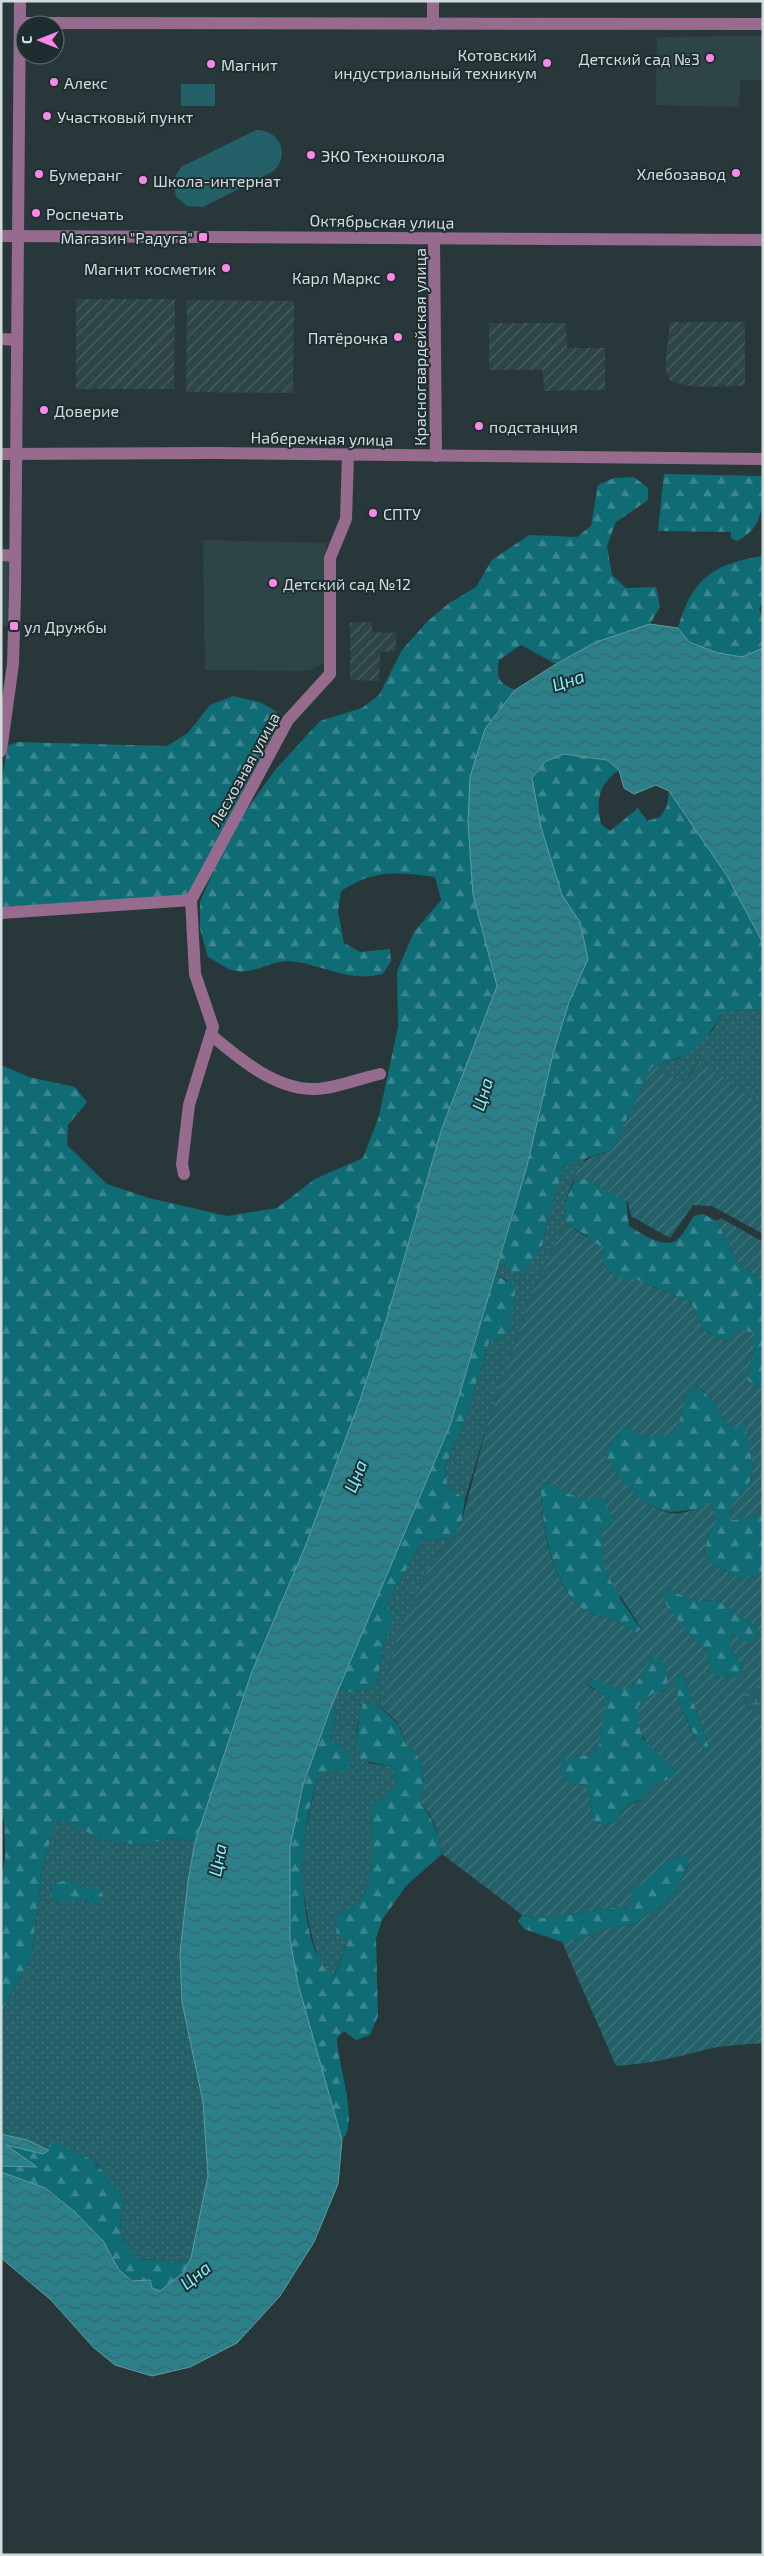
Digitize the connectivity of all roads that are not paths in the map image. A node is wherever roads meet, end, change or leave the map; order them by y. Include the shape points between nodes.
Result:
1 (20, 1) edge
2 (433, 1) edge
3 (20, 15) edge
4 (65, 23) edge
5 (433, 24) junction
6 (763, 24) edge
7 (19, 65) edge
8 (1, 236) edge
9 (17, 236) junction
10 (434, 239) junction
11 (763, 240) edge
12 (1, 339) edge
13 (17, 340) junction
14 (1, 454) edge
15 (15, 454) junction
16 (348, 454) junction
17 (436, 456) junction
18 (763, 459) edge
19 (6, 557) edge
20 (1, 751) edge
21 (191, 900) junction
22 (1, 913) edge
23 (211, 1035) junction
24 (380, 1074) dead end
25 (184, 1174) dead end

1 - 3 street
2 - 5 street
4 - 5 street
5 - 6 street
7 - 9 street
8 - 9 street, Октябрьская улица
9 - 10 street, Октябрьская улица
9 - 13 street
10 - 11 street, Октябрьская улица
10 - 17 street, Красногвардейская улица
12 - 13 street
13 - 15 street
14 - 15 street, Набережная улица
15 - 16 street, Набережная улица
15 - 19 street
16 - 17 street, Набережная улица
16 - 21 street, Лесхозная улица via 346,519 330,558 330,674 288,720
17 - 18 street, Набережная улица
19 - 20 street via 13,664
21 - 22 street
21 - 23 street via 196,974 213,1027
23 - 24 street via 238,1058 291,1086 313,1089
23 - 25 street via 189,1106 182,1164

